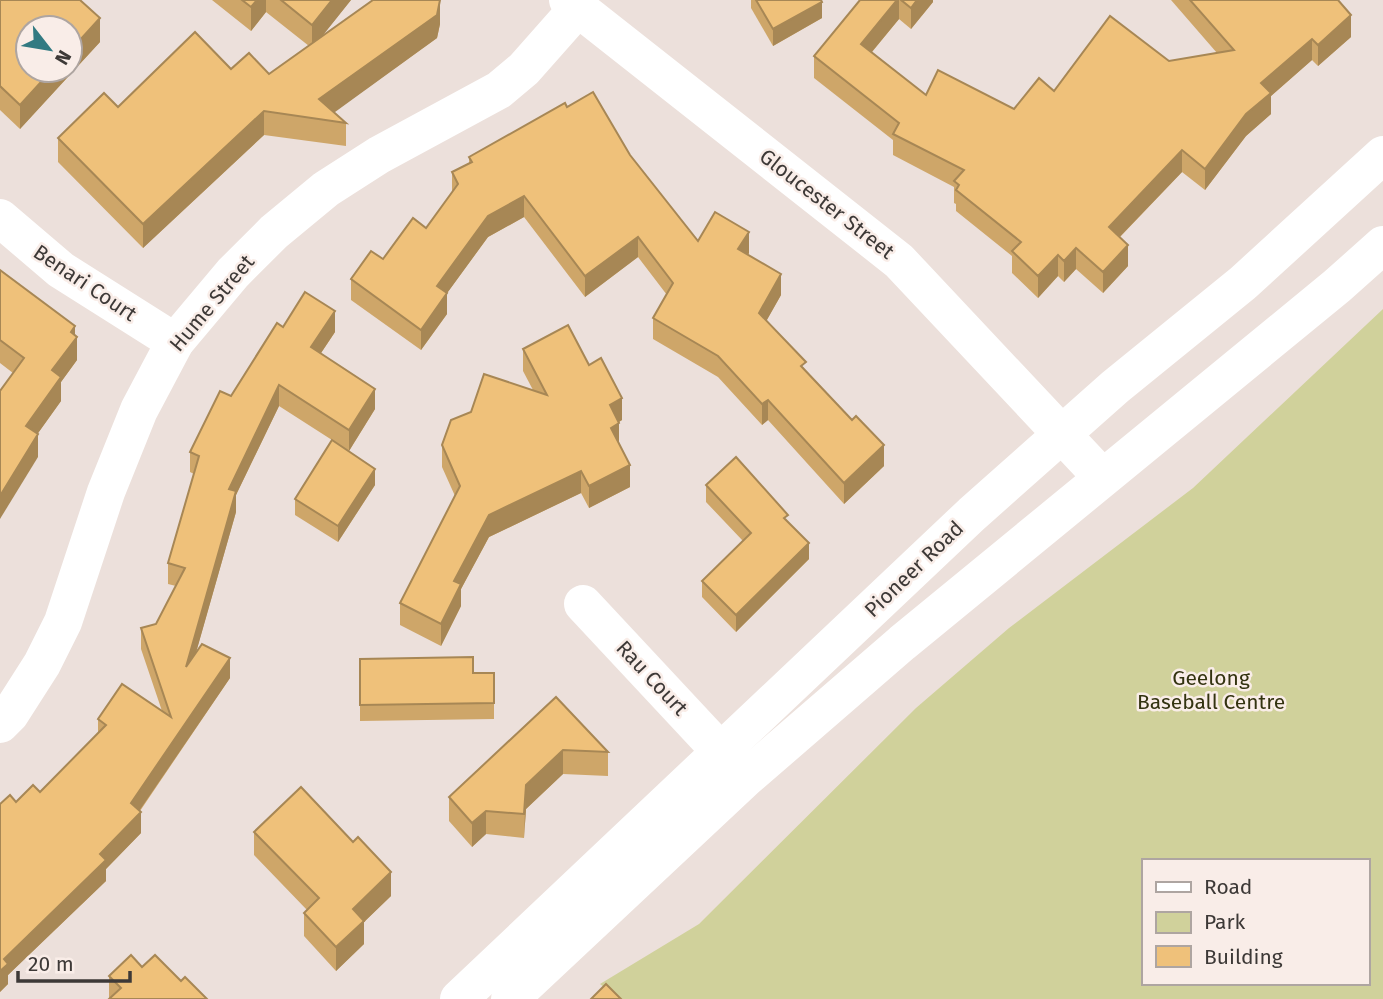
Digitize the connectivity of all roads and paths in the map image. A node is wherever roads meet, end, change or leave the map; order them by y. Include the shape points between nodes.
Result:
1 (573, 4) edge
2 (1383, 155) edge
3 (0, 218) edge
4 (1383, 245) edge
5 (175, 342) junction
6 (1061, 434) junction
7 (1102, 477) junction
8 (583, 604) dead end
9 (0, 724) edge
10 (734, 765) junction
11 (459, 999) edge
12 (510, 999) edge

1 - 5 main road, Hume Street via 524,69 499,90 379,155 326,189 274,232
1 - 6 main road, Gloucester Street via 899,261
2 - 6 main road, Pioneer Road via 1243,283
3 - 5 main road, Benari Court via 61,270
4 - 7 main road, Pioneer Road
5 - 9 main road, Hume Street via 139,410 106,492 63,622 42,664
6 - 7 main road, Gloucester Street
6 - 10 main road, Pioneer Road via 972,514
7 - 10 main road, Pioneer Road via 902,643
8 - 10 main road, Rau Court
10 - 11 main road, Pioneer Road
10 - 12 main road, Pioneer Road

